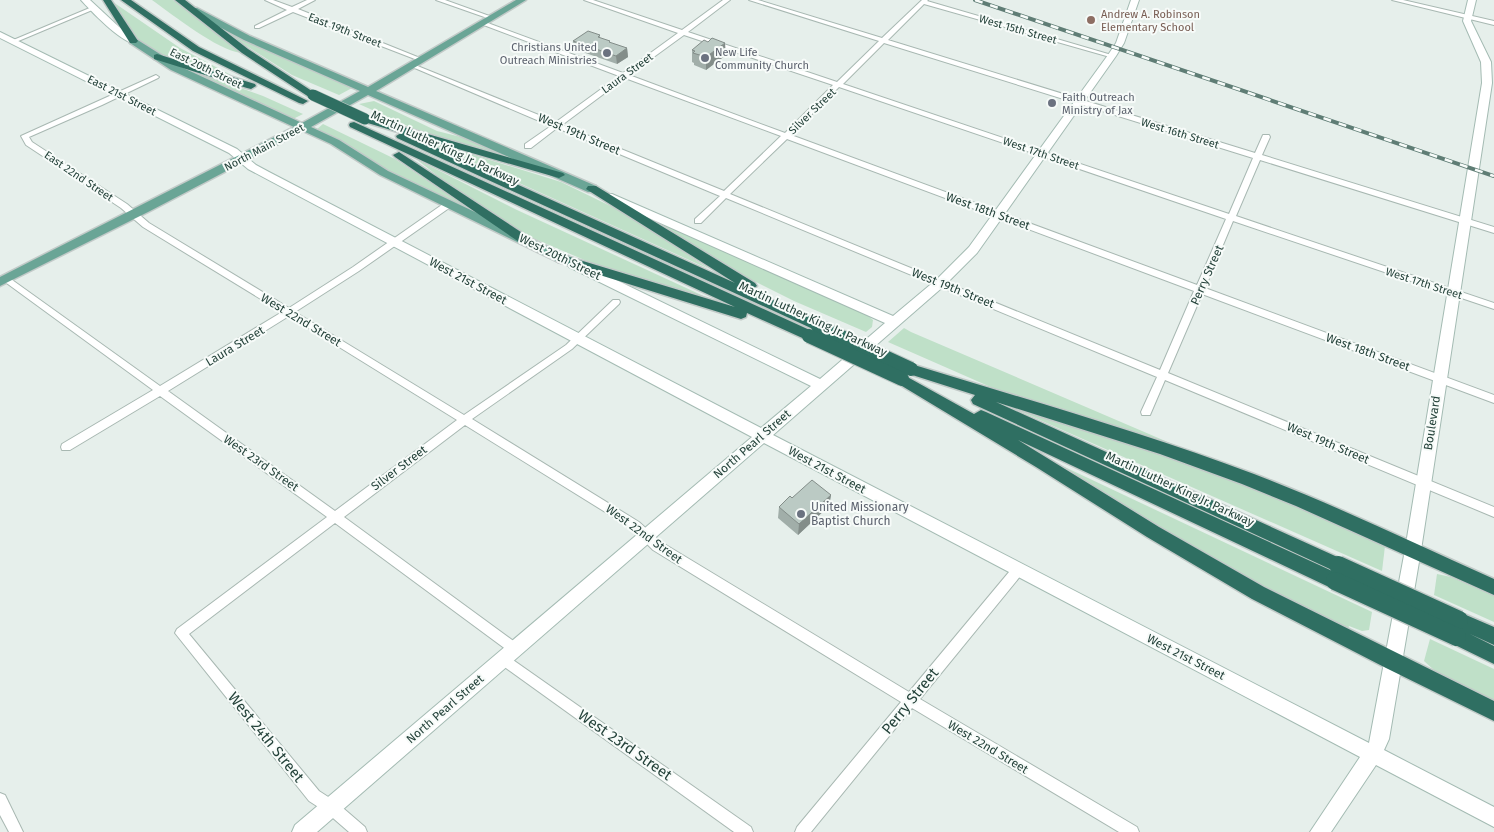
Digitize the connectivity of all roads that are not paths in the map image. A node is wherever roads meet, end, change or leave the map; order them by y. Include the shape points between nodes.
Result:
1 (84, 0) edge
2 (107, 0) edge
3 (125, 0) edge
4 (141, 0) edge
5 (181, 0) edge
6 (268, 0) edge
7 (312, 0) edge
8 (439, 0) edge
9 (522, 0) edge
10 (587, 0) edge
11 (727, 0) edge
12 (752, 0) edge
13 (1135, 0) edge
14 (1395, 0) edge
15 (1472, 0) edge
16 (924, 1) edge
17 (94, 8) junction
18 (191, 8) junction
19 (293, 10) junction
20 (1468, 17) junction
21 (487, 21) junction
22 (1494, 23) edge
23 (258, 27) dead end
24 (683, 32) junction
25 (0, 35) edge
26 (14, 41) junction
27 (133, 41) junction
28 (884, 41) junction
29 (1112, 56) junction
30 (157, 57) junction
31 (422, 60) junction
32 (413, 66) junction
33 (624, 76) junction
34 (156, 77) dead end
35 (838, 85) junction
36 (369, 90) junction
37 (120, 95) junction
38 (313, 95) junction
39 (301, 101) junction
40 (1080, 102) junction
41 (360, 124) junction
42 (557, 124) junction
43 (300, 128) junction
44 (786, 136) junction
45 (1266, 137) dead end
46 (528, 146) dead end
47 (1043, 154) junction
48 (1258, 157) junction
49 (243, 159) junction
50 (560, 175) junction
51 (592, 189) junction
52 (725, 194) junction
53 (450, 204) junction
54 (134, 215) junction
55 (999, 215) junction
56 (1232, 219) junction
57 (1464, 220) junction
58 (698, 221) dead end
59 (1494, 230) edge
60 (526, 241) junction
61 (396, 243) junction
62 (563, 259) junction
63 (2, 280) edge
64 (940, 283) junction
65 (1200, 290) junction
66 (1453, 292) junction
67 (616, 302) dead end
68 (1494, 306) edge
69 (289, 313) junction
70 (894, 322) junction
71 (781, 324) junction
72 (813, 331) junction
73 (577, 338) junction
74 (907, 374) junction
75 (1163, 374) junction
76 (1439, 378) junction
77 (820, 385) junction
78 (158, 391) junction
79 (1494, 399) edge
80 (1146, 412) dead end
81 (464, 420) junction
82 (761, 436) junction
83 (66, 448) dead end
84 (1423, 482) junction
85 (1494, 512) edge
86 (334, 517) junction
87 (646, 535) junction
88 (1413, 550) junction
89 (1018, 570) junction
90 (1494, 586) edge
91 (1458, 629) junction
92 (181, 633) joint
93 (1494, 636) edge
94 (509, 654) junction
95 (1494, 654) edge
96 (1394, 662) junction
97 (910, 700) junction
98 (1494, 710) edge
99 (1373, 754) junction
100 (0, 800) edge
101 (331, 807) junction
102 (1494, 817) edge
103 (14, 831) edge
104 (302, 832) edge
105 (360, 832) edge
106 (746, 832) edge
107 (802, 832) edge
108 (1132, 832) edge
109 (1320, 832) edge

1 - 17 street, East 20th Street
2 - 27 highway
3 - 39 highway, Martin Luther King Jr. Parkway via 188,44
4 - 38 highway, Martin Luther King Jr. Parkway via 209,46
5 - 18 highway
6 - 19 street, East 19th Street
7 - 19 street
8 - 21 street, West 18th Street
9 - 21 main road, North Main Street
10 - 24 street, West 17th Street
11 - 24 street, Laura Street
12 - 28 street, West 16th Street
13 - 29 street, North Pearl Street
14 - 20 street
15 - 20 street
16 - 28 street, Silver Street
16 - 29 street, West 15th Street
17 - 26 street
17 - 27 street, East 20th Street
18 - 36 main road via 241,36
18 - 38 highway via 245,51
19 - 23 street
19 - 31 street, East 19th Street
20 - 22 street
20 - 57 street, Boulevard via 1486,62 1487,77
21 - 31 main road, North Main Street
21 - 33 street, West 18th Street
24 - 33 street, Laura Street
24 - 35 street, West 17th Street
25 - 26 street, East 21st Street
26 - 37 street, East 21st Street
27 - 30 main road, East 20th Street
28 - 35 street, Silver Street
28 - 40 street, West 16th Street
29 - 40 street, North Pearl Street
30 - 39 highway
30 - 43 main road, East 20th Street
31 - 32 main road, North Main Street
32 - 36 main road, North Main Street
32 - 42 street, West 19th Street
33 - 42 street, Laura Street
33 - 44 street, West 18th Street
34 - 37 street
35 - 44 street, Silver Street
35 - 47 street, West 17th Street
36 - 43 main road, North Main Street
36 - 50 main road
37 - 49 street, East 21st Street via 233,150
37 - 54 street, East 22nd Street via 25,136 29,143
38 - 41 highway, Martin Luther King Jr. Parkway, bridge
39 - 41 highway, Martin Luther King Jr. Parkway
40 - 47 street, North Pearl Street
40 - 48 street, West 16th Street
41 - 50 highway
41 - 60 highway via 377,142
41 - 71 highway, Martin Luther King Jr. Parkway
41 - 72 highway, Martin Luther King Jr. Parkway
42 - 46 street, Laura Street
42 - 52 street, West 19th Street
43 - 49 main road, North Main Street
43 - 53 main road, West 20th Street via 334,142 384,173
44 - 52 street, Silver Street
44 - 55 street, West 18th Street
45 - 48 street, Perry Street
47 - 55 street, North Pearl Street
47 - 56 street, West 17th Street
48 - 56 street, Perry Street
48 - 57 street, West 16th Street
49 - 54 main road, North Main Street
49 - 61 street, West 21st Street via 265,174
50 - 51 main road
51 - 70 street
51 - 72 highway
52 - 58 street, Silver Street
52 - 64 street, West 19th Street
53 - 60 main road, West 20th Street
53 - 61 street, Laura Street
54 - 63 main road, North Main Street
54 - 69 street, West 22nd Street via 146,226
55 - 64 street, North Pearl Street via 973,250
55 - 65 street, West 18th Street
56 - 65 street, Perry Street
56 - 66 street, West 17th Street
57 - 59 street, West 16th Street
57 - 66 street, Boulevard
60 - 62 main road, West 20th Street
61 - 69 street, Laura Street
61 - 73 street, West 21st Street
62 - 71 highway
62 - 77 street, West 20th Street
63 - 78 street, West 23rd Street
64 - 70 street, North Pearl Street
64 - 75 street, West 19th Street
65 - 75 street, Perry Street
65 - 76 street, West 18th Street
66 - 68 street, West 17th Street
66 - 76 street, Boulevard
67 - 73 street, Silver Street
69 - 78 street, Laura Street
69 - 81 street, West 22nd Street
70 - 77 street, North Pearl Street
71 - 72 highway, Martin Luther King Jr. Parkway
72 - 74 highway, Martin Luther King Jr. Parkway, bridge
73 - 81 street, Silver Street via 569,347
73 - 82 street, West 21st Street
74 - 88 highway via 1204,463 1302,501
74 - 91 highway, Martin Luther King Jr. Parkway, bridge
74 - 96 highway via 1230,577
75 - 80 street, Perry Street
75 - 84 street, West 19th Street
76 - 79 street, West 18th Street
76 - 84 street, Boulevard
77 - 82 street, North Pearl Street
78 - 83 street, Laura Street
78 - 86 street, West 23rd Street
81 - 86 street, Silver Street
81 - 87 street, West 22nd Street via 599,502
82 - 87 street, North Pearl Street
82 - 89 street, West 21st Street
84 - 85 street, West 19th Street
84 - 88 street, Boulevard
86 - 92 street, Silver Street
86 - 94 street, West 23rd Street
87 - 94 street, North Pearl Street
87 - 97 street, West 22nd Street via 658,546
88 - 90 highway
88 - 96 street, Boulevard
89 - 97 street, Perry Street
89 - 99 street, West 21st Street
91 - 93 highway, Martin Luther King Jr. Parkway
91 - 95 highway, Martin Luther King Jr. Parkway
92 - 101 street, West 24th Street via 314,796
94 - 101 street, North Pearl Street
94 - 106 street, West 23rd Street
96 - 98 highway
96 - 99 street, Boulevard via 1380,739
97 - 107 street, Perry Street
97 - 108 street, West 22nd Street
99 - 102 street, West 21st Street
99 - 109 street, Boulevard
100 - 103 street
101 - 104 street, North Pearl Street
101 - 105 street, West 24th Street

